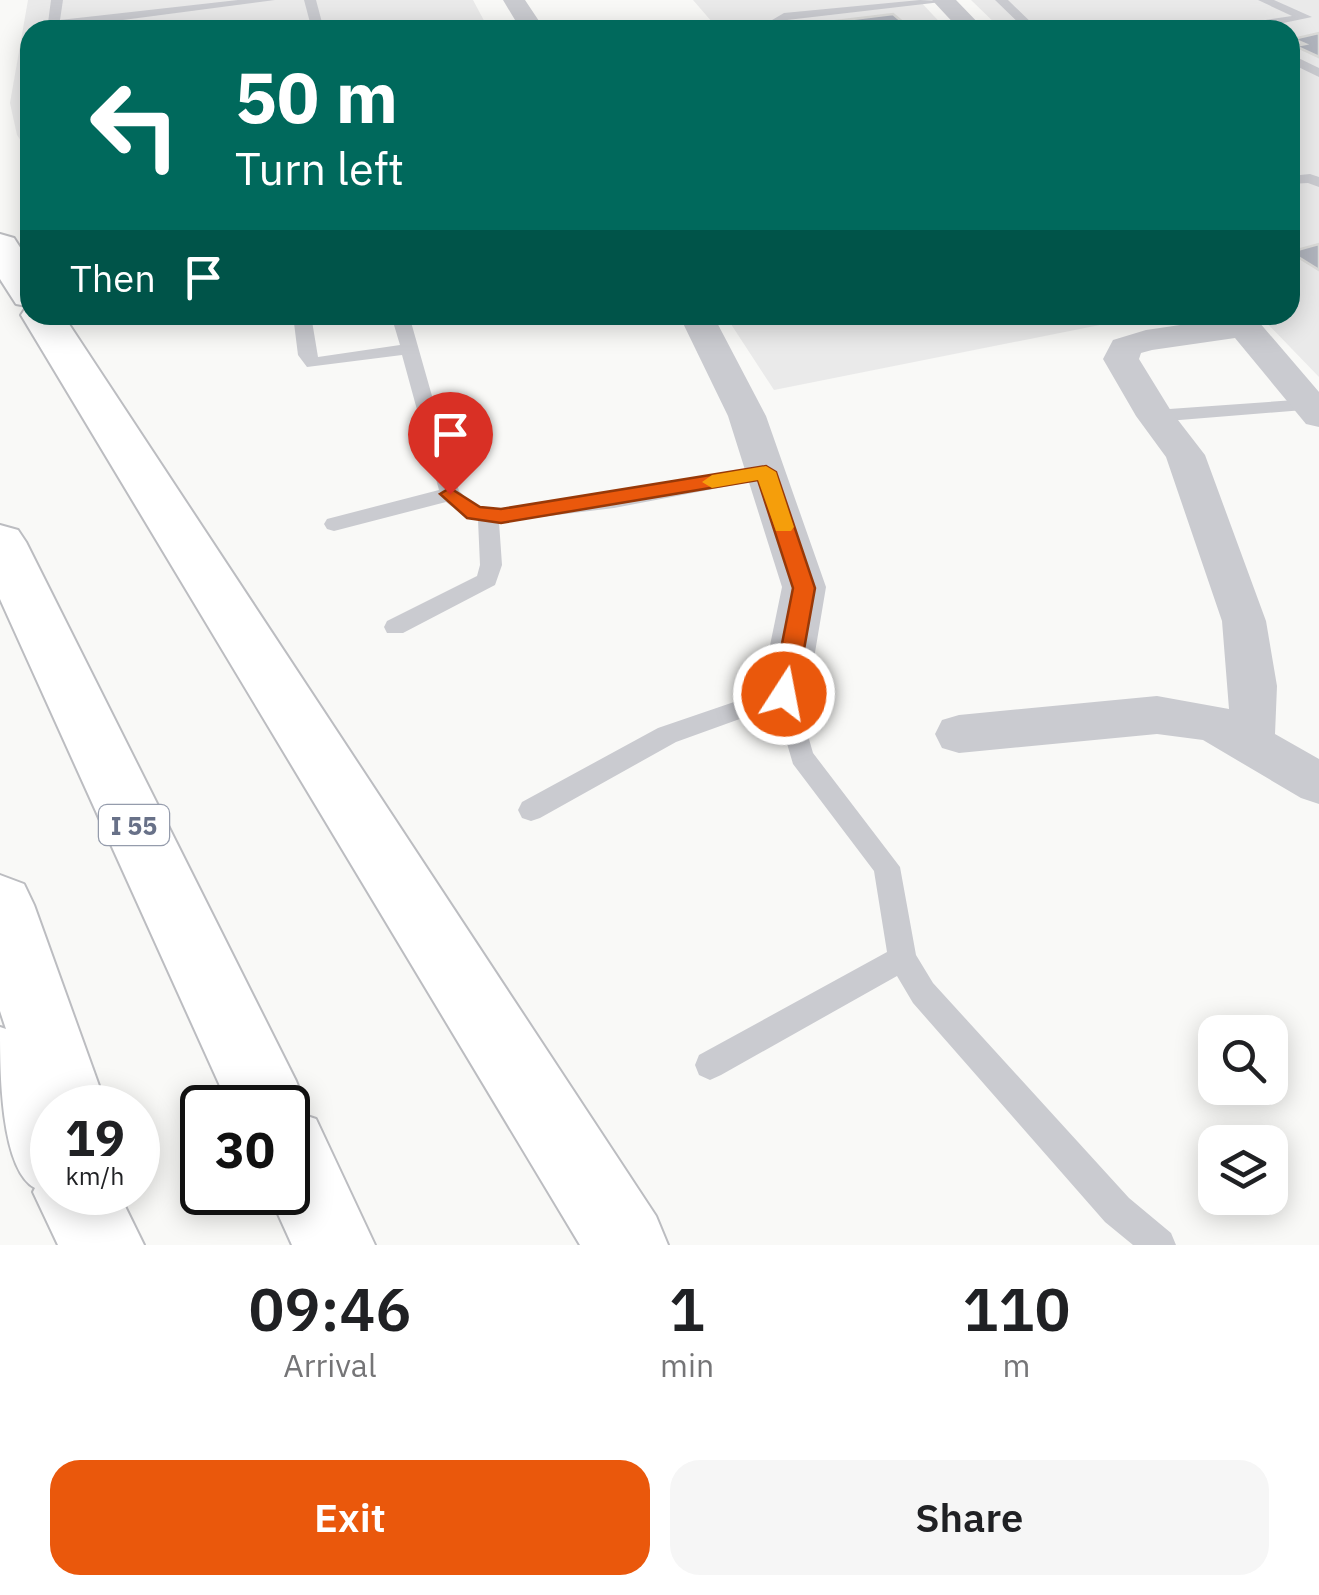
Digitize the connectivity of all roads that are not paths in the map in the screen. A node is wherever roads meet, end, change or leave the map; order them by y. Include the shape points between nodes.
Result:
1 (269, 0) edge
2 (1001, 0) edge
3 (1264, 0) edge
4 (944, 1) edge
5 (868, 8) junction
6 (109, 20) edge
7 (778, 20) edge
8 (802, 20) edge
9 (961, 20) edge
10 (1022, 20) edge
11 (1289, 20) edge
12 (0, 246) edge
13 (20, 279) edge
14 (48, 325) edge
15 (303, 325) edge
16 (403, 325) edge
17 (701, 325) edge
18 (1220, 325) edge
19 (1243, 325) edge
20 (409, 349) junction
21 (1314, 410) edge
22 (1155, 416) junction
23 (766, 472) junction
24 (450, 494) junction
25 (488, 516) junction
26 (334, 524) dead end
27 (0, 542) edge
28 (394, 627) dead end
29 (784, 694) junction
30 (959, 734) dead end
31 (1248, 742) junction
32 (1319, 784) edge
33 (532, 810) dead end
34 (0, 905) edge
35 (902, 958) junction
36 (0, 1063) edge
37 (710, 1065) dead end
38 (61, 1085) edge
39 (258, 1085) edge
40 (30, 1117) edge
41 (310, 1194) edge
42 (86, 1215) edge
43 (106, 1215) edge
44 (103, 1245) edge
45 (116, 1245) edge
46 (334, 1245) edge
47 (627, 1245) edge
48 (1160, 1245) edge

1 - 6 lane
2 - 10 lane
3 - 11 lane via 1306,17
4 - 5 lane
4 - 9 street
5 - 7 lane
5 - 8 lane
12 - 13 highway
14 - 47 highway
15 - 20 lane via 313,362
16 - 20 lane
17 - 23 street via 747,416
18 - 22 street via 1125,347 1121,359
19 - 21 street
20 - 24 lane
21 - 22 lane
22 - 31 street via 1184,456 1244,621 1252,686
23 - 25 lane
23 - 29 street via 804,588
24 - 25 lane
24 - 26 lane
25 - 28 lane via 487,580
27 - 39 highway, I 55
29 - 33 lane via 667,735
29 - 35 lane via 802,757 887,867
30 - 31 street via 1158,715 1213,723
31 - 32 street
34 - 38 highway
35 - 37 lane
35 - 48 lane via 922,993 1117,1210
36 - 40 highway
41 - 46 highway
42 - 44 highway
43 - 45 highway

